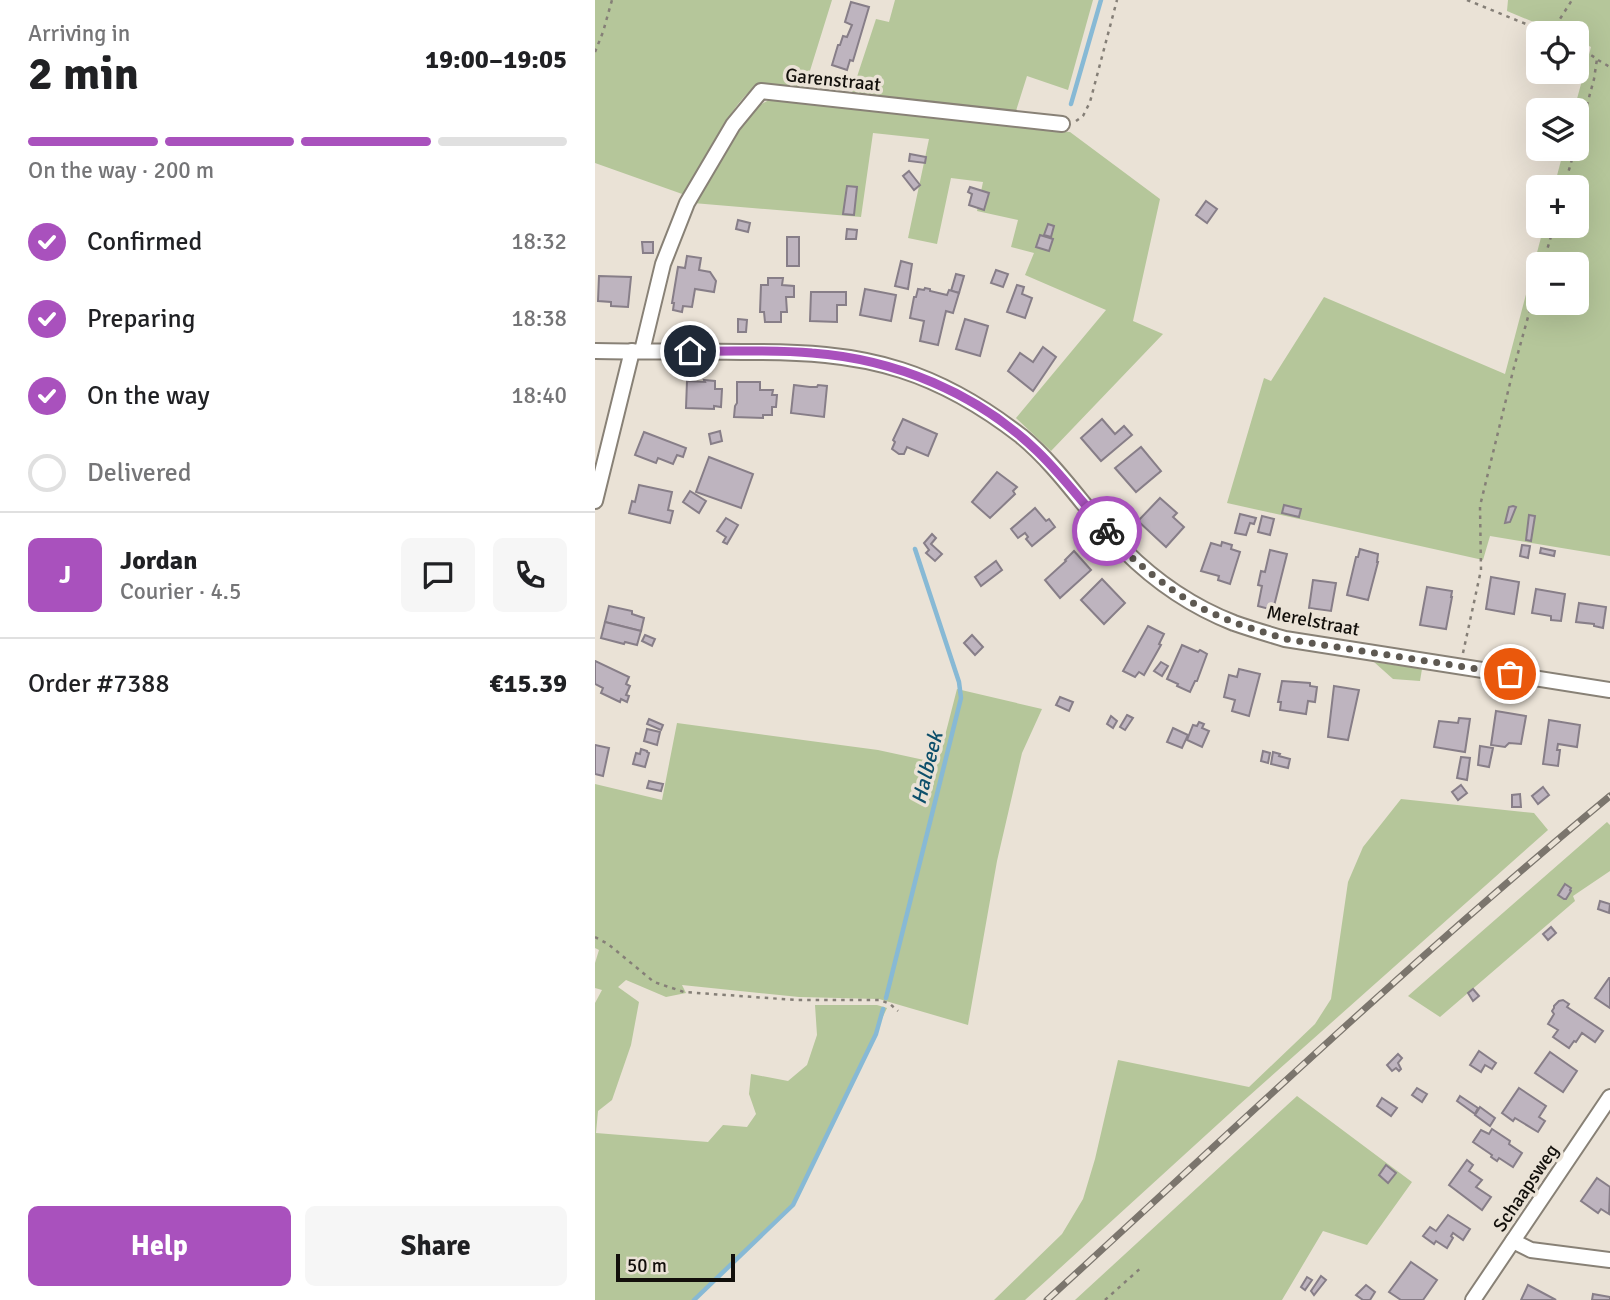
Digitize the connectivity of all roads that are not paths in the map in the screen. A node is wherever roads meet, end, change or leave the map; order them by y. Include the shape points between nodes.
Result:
1 (1062, 124) road end
2 (595, 351) edge
3 (637, 351) junction
4 (595, 501) edge
5 (1610, 690) edge
6 (1610, 1097) edge
7 (1513, 1241) junction
8 (1610, 1261) edge
9 (1473, 1300) edge

1 - 3 street, Garenstraat via 761,91 733,125 687,202
2 - 3 street, Merelstraat
3 - 4 street, Garenstraat
3 - 5 street, Merelstraat via 811,352 873,362 927,379 976,405 1021,437 1123,550 1203,609 1285,639
6 - 7 street, Schaapsweg
7 - 8 street via 1531,1250
7 - 9 street, Schaapsweg

